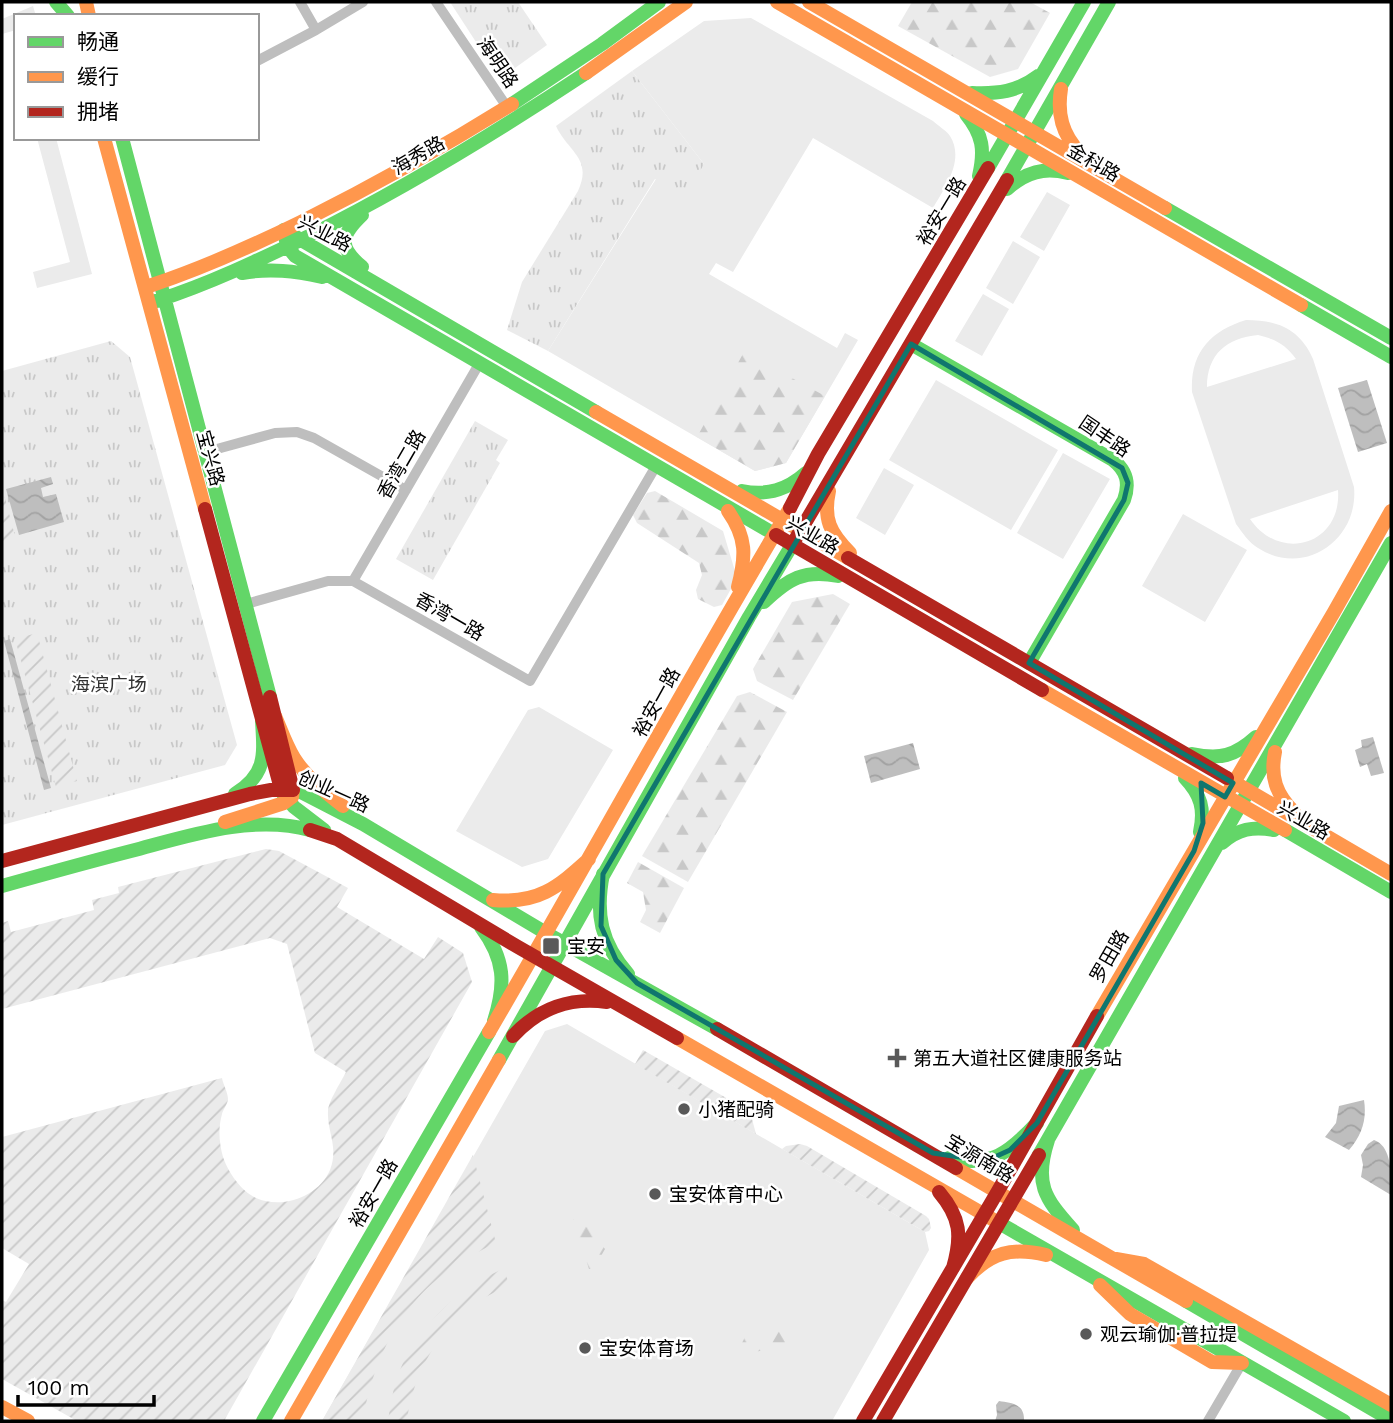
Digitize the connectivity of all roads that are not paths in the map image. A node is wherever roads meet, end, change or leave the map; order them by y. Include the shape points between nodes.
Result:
1 (300, 2) edge
2 (363, 2) edge
3 (436, 2) edge
4 (651, 2) edge
5 (659, 2) edge
6 (686, 2) edge
7 (700, 2) edge
8 (776, 2) edge
9 (810, 2) edge
10 (1083, 2) edge
11 (1109, 2) edge
12 (634, 22) junction
13 (648, 29) junction
14 (316, 30) junction
15 (259, 60) edge
16 (1045, 71) junction
17 (1063, 81) junction
18 (967, 92) junction
19 (957, 105) junction
20 (507, 107) junction
21 (1016, 120) junction
22 (1035, 131) junction
23 (1008, 134) junction
24 (105, 140) edge
25 (123, 140) edge
26 (1027, 145) junction
27 (1092, 164) junction
28 (1082, 177) junction
29 (975, 191) junction
30 (379, 200) junction
31 (996, 200) junction
32 (285, 230) junction
33 (294, 243) junction
34 (213, 279) junction
35 (337, 282) junction
36 (161, 283) junction
37 (145, 288) junction
38 (387, 289) junction
39 (165, 298) junction
40 (149, 303) junction
41 (1391, 338) edge
42 (911, 344) junction
43 (1391, 357) edge
44 (479, 364) junction
45 (206, 452) junction
46 (818, 453) junction
47 (656, 466) junction
48 (839, 467) junction
49 (726, 487) junction
50 (406, 490) junction
51 (720, 502) junction
52 (1391, 511) edge
53 (783, 520) junction
54 (801, 530) junction
55 (774, 534) junction
56 (1391, 543) edge
57 (793, 544) junction
58 (876, 574) junction
59 (353, 581) junction
60 (869, 589) junction
61 (246, 604) junction
62 (733, 604) junction
63 (749, 617) junction
64 (1029, 663) junction
65 (269, 718) junction
66 (1267, 726) junction
67 (1281, 734) junction
68 (1175, 749) junction
69 (1168, 763) junction
70 (1233, 783) junction
71 (1248, 791) junction
72 (287, 793) junction
73 (1225, 797) junction
74 (216, 803) junction
75 (1240, 805) junction
76 (363, 824) junction
77 (1311, 827) junction
78 (180, 838) junction
79 (337, 839) junction
80 (1300, 840) junction
81 (1194, 851) junction
82 (589, 859) junction
83 (1208, 860) junction
84 (2, 861) edge
85 (603, 874) junction
86 (1391, 874) edge
87 (2, 886) edge
88 (1391, 892) edge
89 (487, 898) junction
90 (477, 923) junction
91 (546, 933) junction
92 (564, 943) junction
93 (533, 955) junction
94 (552, 966) junction
95 (637, 983) junction
96 (623, 1007) junction
97 (494, 1021) junction
98 (513, 1036) junction
99 (1037, 1123) junction
100 (1048, 1140) junction
101 (933, 1153) junction
102 (929, 1183) junction
103 (998, 1191) junction
104 (1013, 1200) junction
105 (984, 1214) junction
106 (1000, 1223) junction
107 (1087, 1244) junction
108 (1111, 1259) junction
109 (1065, 1261) junction
110 (953, 1268) junction
111 (967, 1278) junction
112 (1242, 1363) junction
113 (1391, 1405) edge
114 (2, 1407) edge
115 (1341, 1420) edge
116 (1391, 1420) edge
117 (27, 1421) edge
118 (263, 1421) edge
119 (291, 1421) edge
120 (863, 1421) edge
121 (883, 1421) edge
122 (1208, 1421) edge

1 - 14 street
2 - 14 street
3 - 20 street, 海明路
4 - 12 main road
5 - 12 main road, 海秀路
6 - 13 main road, 海秀路
7 - 13 main road
8 - 19 main road, 金科路
9 - 18 main road, 金科路
10 - 16 main road, 裕安一路
11 - 17 main road, 裕安一路
12 - 20 main road, 海秀路
13 - 30 main road, 海秀路 via 535,107
14 - 15 street
16 - 18 main road via 1010,92
16 - 21 main road, 裕安一路
17 - 22 main road, 裕安一路
17 - 27 main road via 1059,99 1062,126
18 - 21 main road, 金科路
19 - 23 main road, 金科路
19 - 29 main road via 982,141
20 - 32 main road, 海秀路 via 408,167
21 - 22 main road, 金科路
21 - 23 main road, 裕安一路
22 - 26 main road, 裕安一路
22 - 27 main road, 金科路
23 - 26 main road, 金科路
23 - 29 main road, 裕安一路
24 - 37 main road, 宝兴路
25 - 36 main road, 宝兴路
26 - 28 main road, 金科路
26 - 31 main road, 裕安一路
27 - 41 main road, 金科路
28 - 31 main road via 1041,169 1016,180
28 - 43 main road, 金科路
29 - 46 main road, 裕安一路
30 - 33 main road, 海秀路
30 - 38 main road via 348,228 344,243 349,256
31 - 42 main road, 裕安一路
32 - 33 main road, 兴业路
32 - 36 main road, 海秀路
33 - 34 main road, 海秀路
33 - 35 main road, 兴业路 via 295,256
33 - 38 main road, 兴业路
34 - 35 main road via 276,269
34 - 39 main road, 海秀路
35 - 44 main road, 兴业路
36 - 37 main road, 海秀路
36 - 39 main road, 宝兴路
37 - 40 main road, 宝兴路
38 - 49 main road, 兴业路
39 - 40 main road, 海秀路
39 - 45 main road, 宝兴路
40 - 65 main road, 宝兴路
42 - 48 main road, 裕安一路
42 - 64 main road, 国丰路 via 1113,460 1127,478 1124,500
44 - 47 main road, 兴业路
44 - 50 street, 香湾二路
45 - 50 street via 275,433 297,432
45 - 61 main road, 宝兴路
46 - 49 main road via 805,474 783,489 755,494
46 - 53 main road, 裕安一路
47 - 51 main road, 兴业路
47 - 59 street, 香湾一路 via 530,681
48 - 54 main road, 裕安一路
48 - 58 main road via 828,494 828,524 849,552
49 - 53 main road, 兴业路
50 - 59 street, 香湾二路
51 - 55 main road, 兴业路
51 - 62 main road via 741,529 744,544 743,569
52 - 66 main road, 罗田路
53 - 54 main road, 兴业路
53 - 55 main road, 裕安一路
54 - 57 main road, 裕安一路
54 - 58 main road, 兴业路
55 - 57 main road, 兴业路
55 - 62 main road, 裕安一路
56 - 67 main road, 罗田路
57 - 60 main road, 兴业路
57 - 63 main road, 裕安一路
58 - 64 main road, 兴业路
59 - 61 street via 328,582
60 - 63 main road via 835,575 801,574 782,585
60 - 69 main road, 兴业路
61 - 65 main road, 宝兴路
62 - 82 main road, 裕安一路
63 - 85 main road, 裕安一路
64 - 68 main road, 兴业路
65 - 72 main road, 宝兴路
65 - 74 main road via 263,761 255,779
65 - 76 main road via 301,768
66 - 68 main road via 1248,745 1228,755 1205,757
66 - 70 main road, 罗田路
67 - 71 main road, 罗田路
67 - 77 main road via 1273,758 1274,782 1281,798
68 - 70 main road, 兴业路
69 - 73 main road, 兴业路
69 - 81 main road via 1202,802 1203,823
70 - 71 main road, 兴业路
70 - 73 main road, 罗田路
71 - 75 main road, 罗田路
71 - 77 main road, 兴业路
72 - 74 main road, 创业一路 via 250,794
72 - 76 main road, 创业一路 via 312,798
72 - 78 main road
72 - 79 main road via 301,813
73 - 75 main road, 兴业路
73 - 81 main road, 罗田路
74 - 84 main road, 创业一路
75 - 80 main road, 兴业路
75 - 83 main road, 罗田路
76 - 89 main road, 创业一路
77 - 86 main road, 兴业路
78 - 79 main road via 274,825
78 - 87 main road
79 - 90 main road
80 - 83 main road via 1273,829 1247,827 1226,839
80 - 88 main road, 兴业路
81 - 99 main road, 罗田路
82 - 89 main road via 541,895 514,901
82 - 91 main road, 裕安一路
83 - 100 main road, 罗田路
85 - 92 main road, 裕安一路
85 - 95 main road via 598,911 604,938
89 - 91 main road, 创业一路
90 - 93 main road
90 - 97 main road via 497,951 502,972
91 - 92 main road, 宝源南路
91 - 93 main road, 裕安一路
92 - 94 main road, 裕安一路
92 - 95 main road, 宝源南路
93 - 94 main road
93 - 97 main road, 裕安一路
94 - 96 main road
94 - 98 main road, 裕安一路
95 - 101 main road, 宝源南路
96 - 98 main road via 604,1001 566,1002 531,1018
96 - 102 main road
97 - 118 main road, 裕安一路
98 - 119 main road, 裕安一路
99 - 101 main road via 1010,1150 986,1161
99 - 103 main road, 罗田路
100 - 104 main road, 罗田路
100 - 107 main road via 1040,1175 1043,1190
101 - 103 main road, 宝源南路
102 - 105 main road
102 - 110 main road via 950,1206 959,1228
103 - 104 main road, 宝源南路
103 - 105 main road, 罗田路
104 - 106 main road, 罗田路
104 - 107 main road, 宝源南路
105 - 106 main road
105 - 110 main road, 罗田路
106 - 109 main road
106 - 111 main road, 罗田路
107 - 108 main road, 宝源南路
108 - 113 main road via 1144,1264
108 - 116 main road, 宝源南路
109 - 111 main road via 1010,1251 985,1261
109 - 112 main road
110 - 120 main road, 罗田路
111 - 121 main road, 罗田路
112 - 115 main road
112 - 122 street
114 - 117 main road

